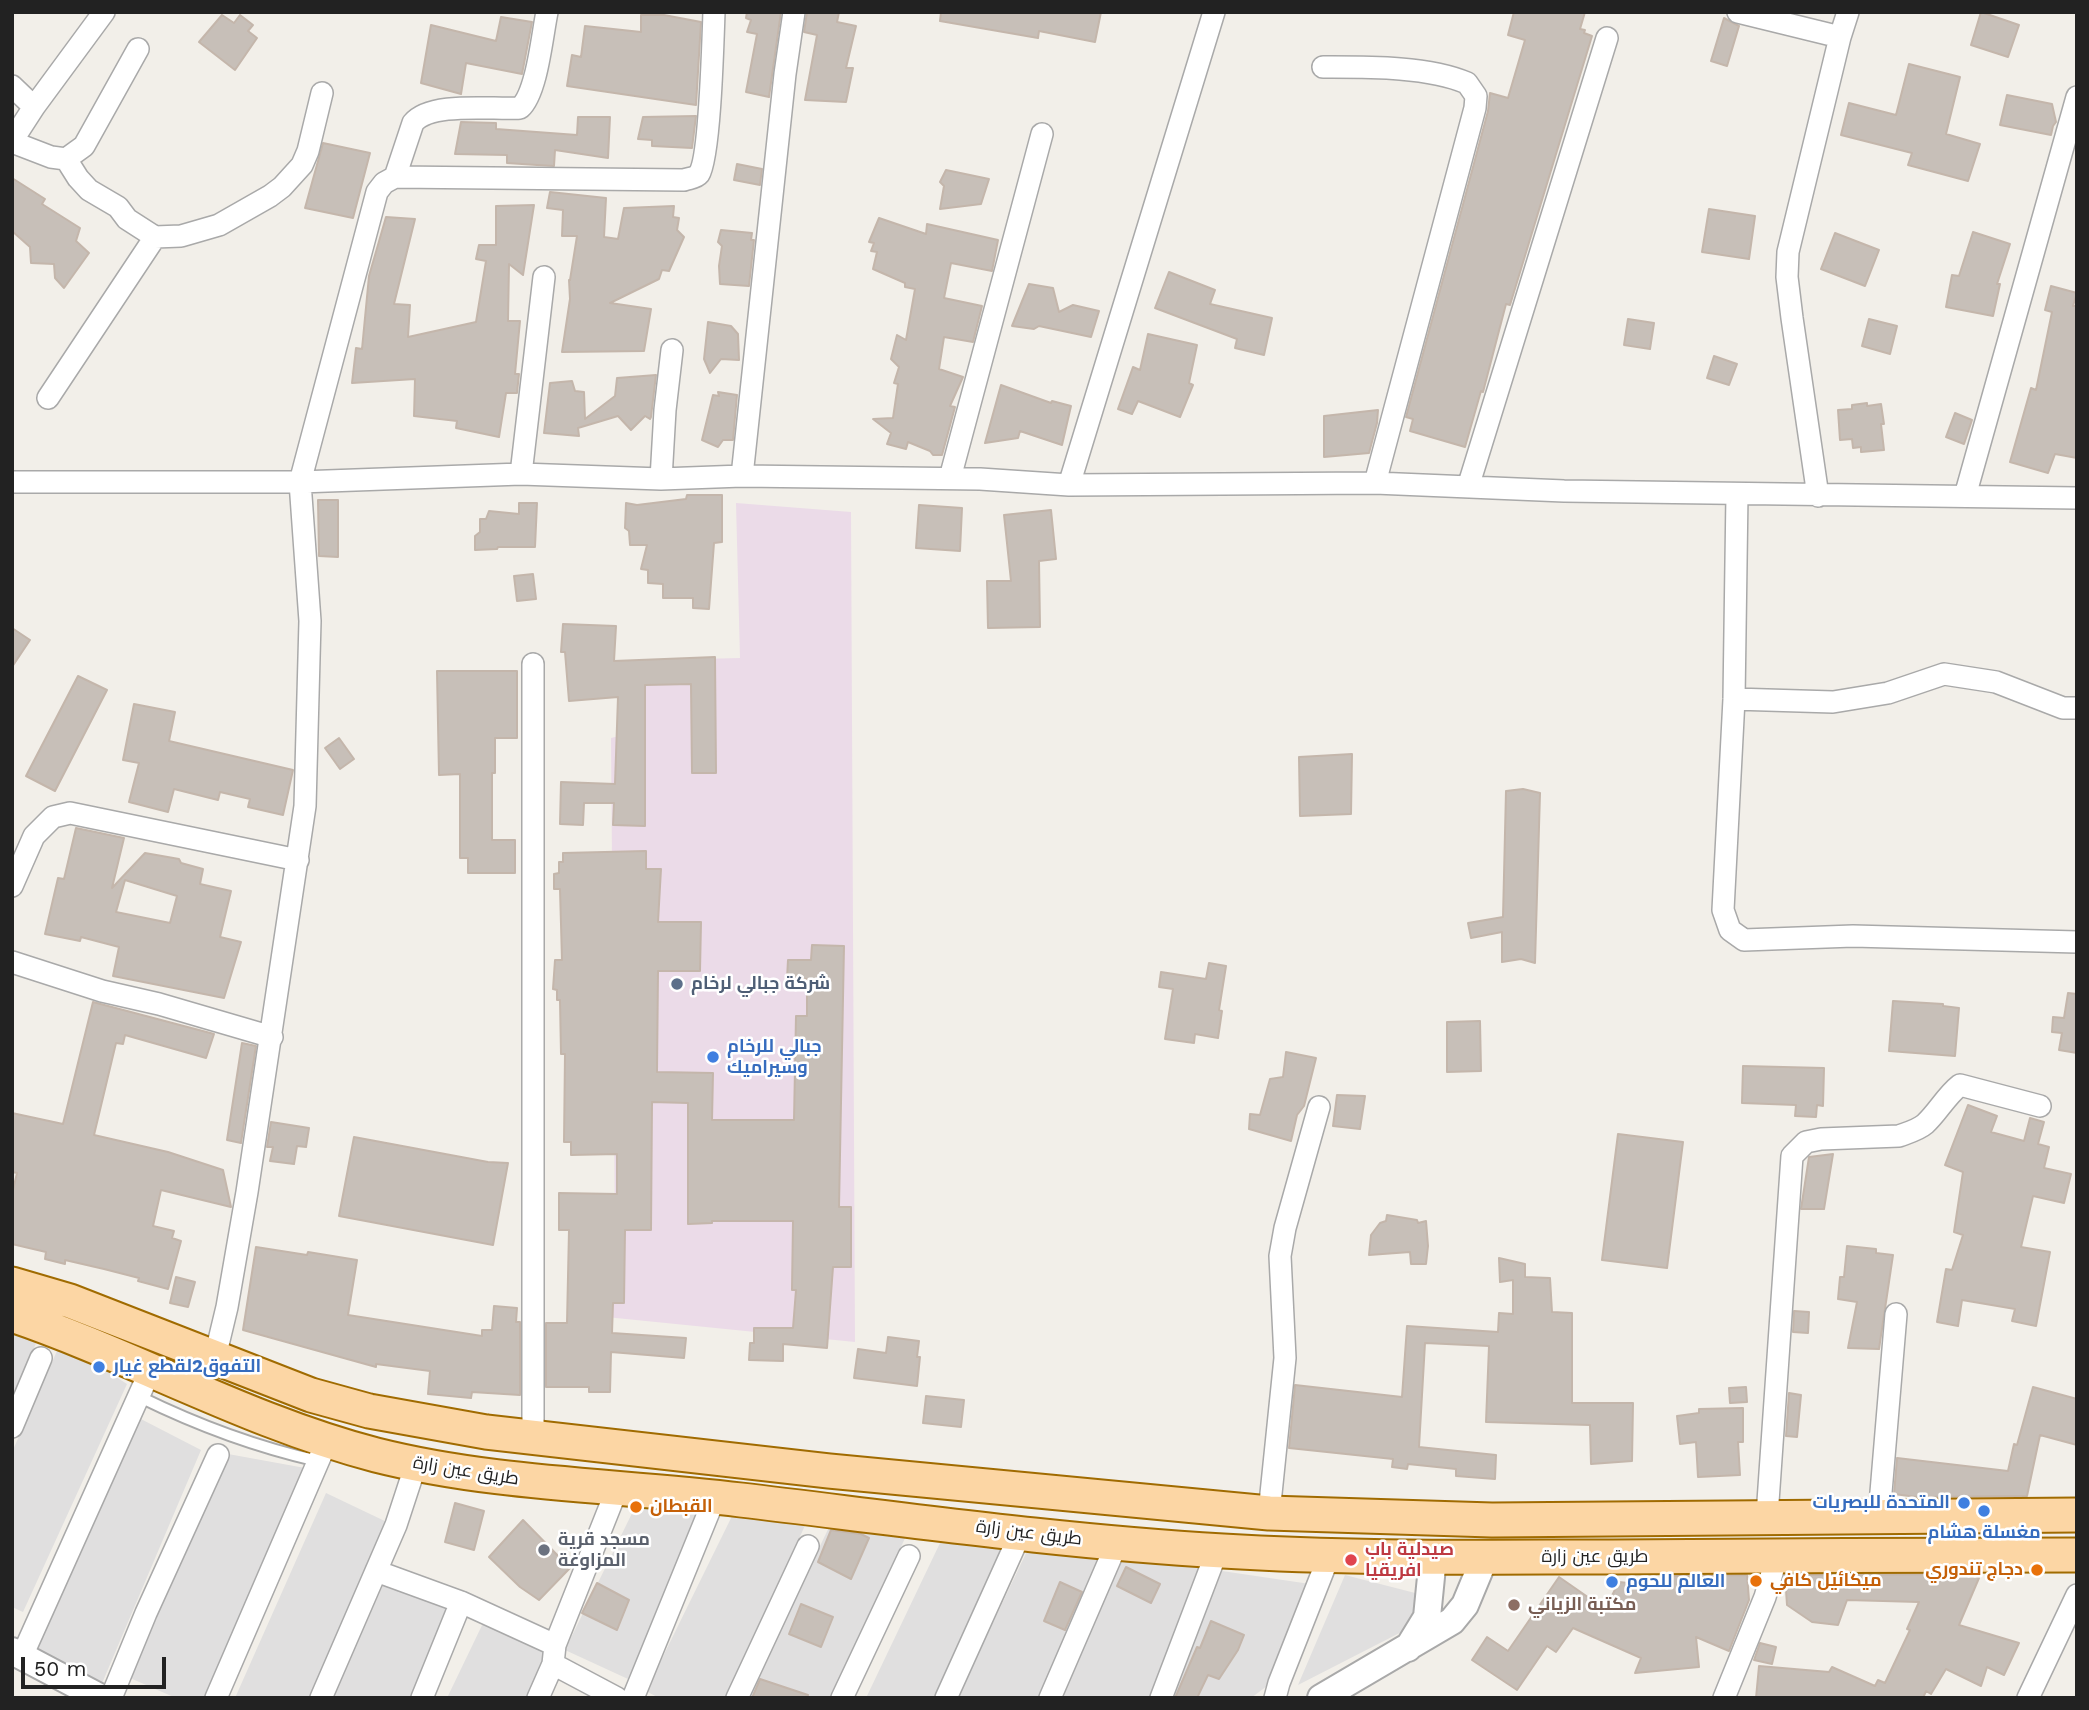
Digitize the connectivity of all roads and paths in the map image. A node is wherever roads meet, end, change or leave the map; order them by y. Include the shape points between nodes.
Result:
1 (104, 12) edge
2 (547, 12) edge
3 (715, 12) edge
4 (794, 12) edge
5 (1214, 12) edge
6 (1738, 12) edge
7 (1848, 12) edge
8 (1840, 37) junction
9 (1607, 38) dead end
10 (138, 49) dead end
11 (1323, 67) dead end
12 (12, 86) edge
13 (322, 93) dead end
14 (2077, 97) edge
15 (34, 107) junction
16 (1042, 134) dead end
17 (12, 142) edge
18 (66, 159) junction
19 (395, 177) junction
20 (155, 237) junction
21 (544, 277) dead end
22 (672, 350) dead end
23 (48, 398) dead end
24 (521, 474) junction
25 (742, 477) junction
26 (950, 478) junction
27 (661, 479) junction
28 (12, 482) edge
29 (300, 482) junction
30 (1376, 482) junction
31 (1069, 485) junction
32 (1468, 487) junction
33 (1737, 494) junction
34 (1818, 496) junction
35 (1965, 496) junction
36 (2077, 498) edge
37 (533, 664) dead end
38 (1734, 699) junction
39 (2077, 708) edge
40 (298, 860) junction
41 (12, 883) edge
42 (2077, 942) edge
43 (12, 962) edge
44 (272, 1037) junction
45 (2040, 1105) dead end
46 (1319, 1107) dead end
47 (12, 1284) edge
48 (1896, 1314) dead end
49 (12, 1315) edge
50 (215, 1357) junction
51 (41, 1359) dead end
52 (145, 1384) junction
53 (12, 1427) edge
54 (533, 1438) junction
55 (323, 1451) junction
56 (218, 1455) dead end
57 (416, 1464) junction
58 (617, 1489) junction
59 (715, 1497) junction
60 (1269, 1513) junction
61 (2077, 1515) edge
62 (1767, 1516) junction
63 (1879, 1516) junction
64 (1021, 1532) junction
65 (1117, 1543) junction
66 (808, 1546) dead end
67 (1217, 1551) junction
68 (2077, 1555) edge
69 (909, 1556) dead end
70 (1329, 1556) junction
71 (1777, 1556) junction
72 (1433, 1557) junction
73 (1485, 1557) junction
74 (376, 1571) junction
75 (2077, 1595) edge
76 (461, 1602) junction
77 (1407, 1649) junction
78 (17, 1653) edge
79 (554, 1654) junction
80 (101, 1698) edge
81 (111, 1698) edge
82 (216, 1698) edge
83 (321, 1698) edge
84 (422, 1698) edge
85 (538, 1698) edge
86 (617, 1698) edge
87 (633, 1698) edge
88 (737, 1698) edge
89 (842, 1698) edge
90 (946, 1698) edge
91 (1050, 1698) edge
92 (1161, 1698) edge
93 (1275, 1698) edge
94 (1321, 1698) edge
95 (1724, 1698) edge
96 (2028, 1698) edge

1 - 15 street
2 - 19 street via 526,103 418,117
3 - 19 street via 706,141 696,177
4 - 25 street
5 - 31 street
6 - 8 street
7 - 8 street
8 - 34 street via 1788,252 1791,318
9 - 32 street
10 - 18 street via 84,146
11 - 30 street via 1434,74 1466,83 1476,96
12 - 15 street
13 - 20 street via 308,151 282,187 219,225 181,236
14 - 35 street
15 - 17 street
16 - 26 street
17 - 18 street
18 - 20 street via 89,190
19 - 29 street via 377,192
20 - 23 street
21 - 24 street
22 - 27 street
24 - 27 street
24 - 29 street
25 - 26 street
25 - 27 street
26 - 31 street
28 - 29 street
29 - 40 street via 310,621 305,806
30 - 31 street
30 - 32 street
32 - 33 street
33 - 34 street
33 - 38 street
34 - 35 street
35 - 36 street
37 - 54 street
38 - 39 street via 1833,702 1888,694 1944,674 1996,682 2063,708
38 - 42 street via 1723,910 1730,930 1744,940 1853,936
40 - 41 street via 70,813 53,817 34,836
40 - 44 street
43 - 44 street
44 - 50 street
45 - 62 street via 1959,1085 1924,1125 1910,1132 1806,1142 1792,1156
46 - 60 street via 1280,1256 1285,1357
47 - 50 main road via 70,1301
48 - 63 street
49 - 52 main road, طريق عين زارة via 58,1331
50 - 54 main road via 311,1395 369,1411
51 - 53 street
52 - 55 main road, طريق عين زارة via 271,1422
52 - 78 street
54 - 60 main road
55 - 57 main road, طريق عين زارة
55 - 82 street
56 - 81 street
57 - 58 main road, طريق عين زارة
57 - 74 street
58 - 59 main road, طريق عين زارة
58 - 79 street
59 - 64 main road, طريق عين زارة
59 - 87 street
60 - 62 main road via 1492,1520
61 - 63 main road
62 - 63 main road
64 - 65 main road, طريق عين زارة
64 - 90 street
65 - 67 main road, طريق عين زارة
65 - 91 street
66 - 88 street
67 - 70 main road, طريق عين زارة
67 - 92 street
68 - 71 main road, طريق عين زارة
69 - 89 street
70 - 72 main road, طريق عين زارة
70 - 93 street
71 - 73 main road, طريق عين زارة
71 - 95 street
72 - 73 main road, طريق عين زارة
72 - 77 street via 1427,1617
73 - 77 street via 1465,1605 1452,1621
74 - 76 street
74 - 83 street
75 - 96 street
76 - 79 street
76 - 84 street
77 - 94 street
78 - 80 street
79 - 85 street
79 - 86 street

